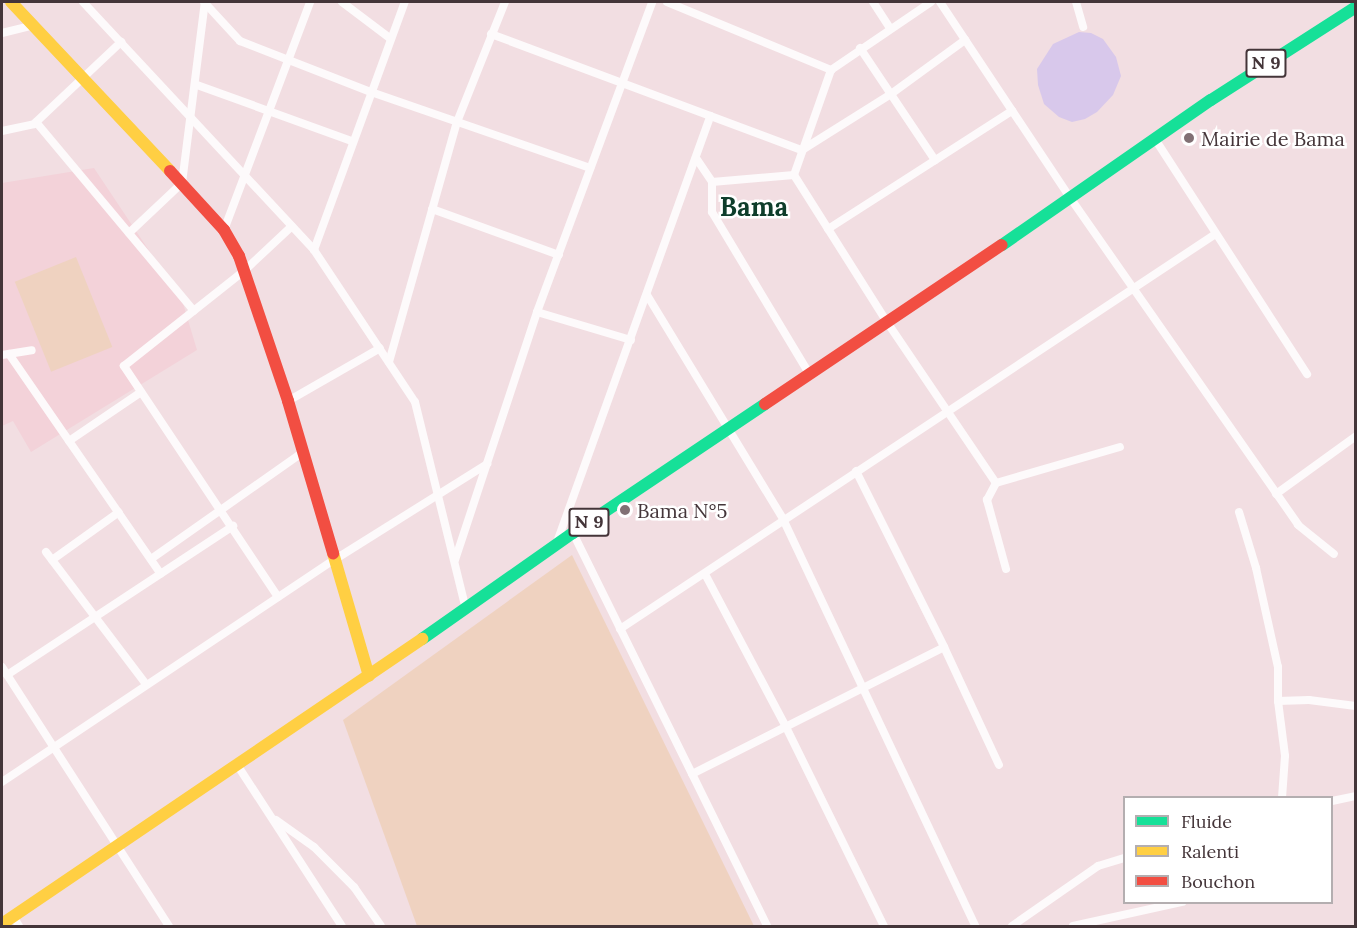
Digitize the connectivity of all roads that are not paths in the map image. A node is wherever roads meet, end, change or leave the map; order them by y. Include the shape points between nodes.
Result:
1 (11, 2) edge
2 (83, 2) edge
3 (205, 2) edge
4 (310, 2) edge
5 (342, 2) edge
6 (405, 2) edge
7 (505, 2) edge
8 (652, 2) edge
9 (667, 2) edge
10 (873, 2) edge
11 (931, 2) edge
12 (940, 2) edge
13 (1076, 2) edge
14 (1356, 7) edge
15 (33, 25) junction
16 (1083, 27) dead end
17 (890, 28) junction
18 (2, 33) edge
19 (491, 34) junction
20 (391, 39) junction
21 (965, 40) junction
22 (121, 42) junction
23 (860, 48) junction
24 (288, 61) junction
25 (831, 69) junction
26 (84, 78) junction
27 (622, 83) junction
28 (197, 85) junction
29 (371, 92) junction
30 (891, 94) junction
31 (270, 110) junction
32 (1012, 111) junction
33 (710, 116) junction
34 (192, 118) junction
35 (36, 122) junction
36 (457, 122) junction
37 (2, 131) edge
38 (1155, 140) junction
39 (352, 141) junction
40 (802, 150) junction
41 (696, 158) junction
42 (935, 160) junction
43 (590, 168) junction
44 (244, 174) junction
45 (794, 175) junction
46 (712, 182) junction
47 (182, 183) junction
48 (1071, 199) junction
49 (432, 209) junction
50 (292, 226) junction
51 (828, 229) junction
52 (224, 230) junction
53 (129, 233) junction
54 (1214, 235) junction
55 (314, 250) junction
56 (558, 255) junction
57 (245, 270) junction
58 (1133, 288) junction
59 (647, 295) junction
60 (194, 311) junction
61 (537, 312) junction
62 (887, 322) junction
63 (631, 340) junction
64 (380, 348) junction
65 (32, 350) dead end
66 (5, 354) edge
67 (389, 362) junction
68 (1307, 374) dead end
69 (810, 375) junction
70 (141, 392) junction
71 (288, 401) junction
72 (946, 411) junction
73 (729, 430) junction
74 (1356, 436) edge
75 (69, 441) junction
76 (1120, 447) dead end
77 (303, 452) junction
78 (487, 464) junction
79 (856, 471) junction
80 (996, 483) junction
81 (1276, 494) junction
82 (438, 495) junction
83 (222, 509) junction
84 (118, 512) junction
85 (1239, 512) dead end
86 (783, 519) junction
87 (233, 526) junction
88 (573, 533) junction
89 (556, 546) junction
90 (1334, 554) dead end
91 (151, 559) junction
92 (334, 560) junction
93 (454, 560) junction
94 (1006, 569) dead end
95 (161, 574) junction
96 (705, 574) junction
97 (278, 597) junction
98 (466, 609) junction
99 (94, 616) junction
100 (620, 629) junction
101 (944, 647) junction
102 (2, 667) edge
103 (7, 675) junction
104 (369, 676) junction
105 (146, 684) junction
106 (862, 689) junction
107 (1278, 701) junction
108 (1356, 706) edge
109 (786, 727) junction
110 (53, 746) junction
111 (236, 763) junction
112 (999, 765) dead end
113 (692, 774) junction
114 (2, 782) edge
115 (1282, 796) edge
116 (1356, 796) edge
117 (1333, 801) edge
118 (271, 817) junction
119 (117, 844) junction
120 (1123, 859) edge
121 (1177, 904) edge
122 (16, 921) edge
123 (2, 924) edge
124 (169, 927) edge
125 (342, 927) edge
126 (381, 927) edge
127 (767, 927) edge
128 (884, 927) edge
129 (975, 927) edge
130 (1012, 927) edge
131 (1073, 927) edge

1 - 15 main road
2 - 22 street
3 - 24 street via 240,40
3 - 28 street
4 - 24 street
5 - 20 street
6 - 20 street
7 - 19 street
8 - 27 street
9 - 25 street
10 - 17 street
11 - 17 street
12 - 21 street
13 - 16 street
14 - 38 main road, N 9
15 - 18 street
15 - 26 main road
17 - 23 street
19 - 27 street
19 - 36 street
20 - 29 street
21 - 30 street
21 - 32 street
22 - 26 street
22 - 34 street
23 - 25 street
23 - 30 street
24 - 29 street
24 - 31 street
25 - 40 street
26 - 35 street
26 - 47 main road
27 - 33 street
27 - 43 street
28 - 31 street
28 - 34 street
29 - 36 street
29 - 39 street
30 - 40 street
30 - 42 street
31 - 39 street
31 - 44 street
32 - 42 street
32 - 48 street
33 - 40 street
33 - 41 street
34 - 44 street
34 - 47 street
35 - 37 street
35 - 53 street
36 - 43 street
36 - 49 street
38 - 48 main road, N 9
38 - 54 street
39 - 55 street
40 - 45 street
41 - 46 street
41 - 59 street
42 - 51 street
43 - 56 street
44 - 50 street
44 - 52 street
45 - 46 street
45 - 51 street
46 - 69 street via 712,212
47 - 52 main road
47 - 53 street
48 - 58 street
48 - 62 main road, N 9
49 - 56 street
49 - 67 street
50 - 55 street
50 - 57 street
51 - 62 street
52 - 57 main road
53 - 60 street
54 - 58 street
54 - 68 street
55 - 64 street
56 - 61 street
57 - 60 street
57 - 71 main road
58 - 72 street
58 - 81 street
59 - 63 street
59 - 73 street
60 - 70 street via 124,366
61 - 63 street
61 - 78 street
62 - 69 main road, N 9
62 - 72 street
63 - 89 street
64 - 67 street
64 - 71 street
65 - 66 street
66 - 75 street
67 - 82 street via 415,402
69 - 73 main road, N 9
70 - 75 street
70 - 83 street
71 - 77 main road
72 - 79 street
72 - 80 street
73 - 86 street
73 - 88 main road, N 9
74 - 81 street
75 - 84 street
76 - 80 street
77 - 83 street
77 - 92 main road
78 - 82 street
78 - 93 street
79 - 86 street
79 - 101 street
80 - 94 street via 987,500
81 - 90 street via 1298,525
82 - 92 street
82 - 93 street
83 - 87 street
83 - 91 street
84 - 91 street
84 - 99 street via 49,556
85 - 107 street via 1268,618 1278,667
86 - 96 street
86 - 106 street
87 - 95 street
87 - 97 street
88 - 89 main road, N 9
88 - 100 street
89 - 98 main road, N 9
91 - 95 street
92 - 97 street
92 - 104 main road
93 - 98 street
95 - 99 street
96 - 100 street
96 - 109 street
97 - 105 street
98 - 104 main road, N 9
99 - 103 street
99 - 105 street
100 - 113 street
101 - 106 street
101 - 112 street
102 - 103 street
103 - 110 street
104 - 111 main road, N 9
105 - 110 street
106 - 109 street
106 - 129 street
107 - 108 street
107 - 115 street via 1285,756
109 - 113 street
109 - 128 street
110 - 114 street
110 - 119 street
111 - 118 street
111 - 119 main road, N 9
113 - 127 street
116 - 117 street
118 - 125 street
118 - 126 street via 314,847 354,887
119 - 122 main road, N 9
119 - 124 street
120 - 130 street via 1098,866
121 - 131 street
122 - 123 main road, N 9

